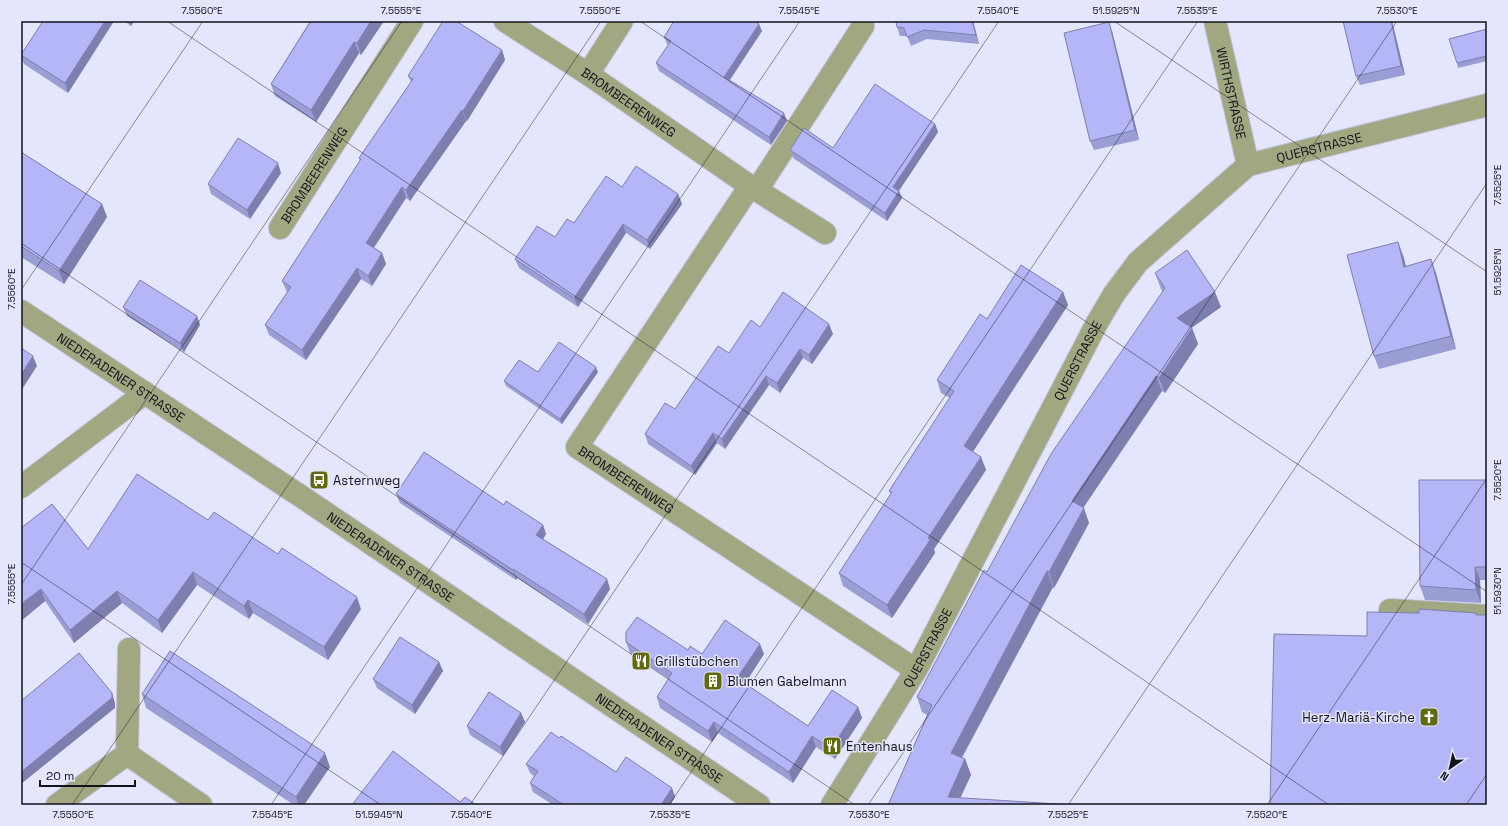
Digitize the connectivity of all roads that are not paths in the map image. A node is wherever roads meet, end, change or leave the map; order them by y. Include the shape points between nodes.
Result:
1 (412, 21) edge
2 (505, 21) edge
3 (622, 21) edge
4 (1215, 21) edge
5 (863, 26) dead end
6 (588, 74) junction
7 (1487, 105) edge
8 (1248, 165) junction
9 (753, 188) junction
10 (280, 228) dead end
11 (825, 234) dead end
12 (21, 311) edge
13 (145, 393) junction
14 (21, 487) edge
15 (1390, 610) dead end
16 (1487, 616) edge
17 (129, 649) dead end
18 (916, 670) junction
19 (127, 754) junction
20 (57, 805) edge
21 (202, 805) edge
22 (759, 805) edge
23 (832, 805) edge

1 - 10 street, BROMBEERENWEG
2 - 6 street, BROMBEERENWEG
3 - 6 street
4 - 8 street, WIRTHSTRASSE
5 - 9 street, BROMBEERENWEG
6 - 9 street, BROMBEERENWEG
7 - 8 street, QUERSTRASSE
8 - 18 street, QUERSTRASSE via 1138,262 1114,294
9 - 11 street, BROMBEERENWEG
9 - 18 street, BROMBEERENWEG via 578,446
12 - 13 street, NIEDERADENER STRASSE
13 - 14 street
13 - 22 street, NIEDERADENER STRASSE
15 - 16 street
17 - 19 street
18 - 23 street, QUERSTRASSE
19 - 20 street
19 - 21 street

